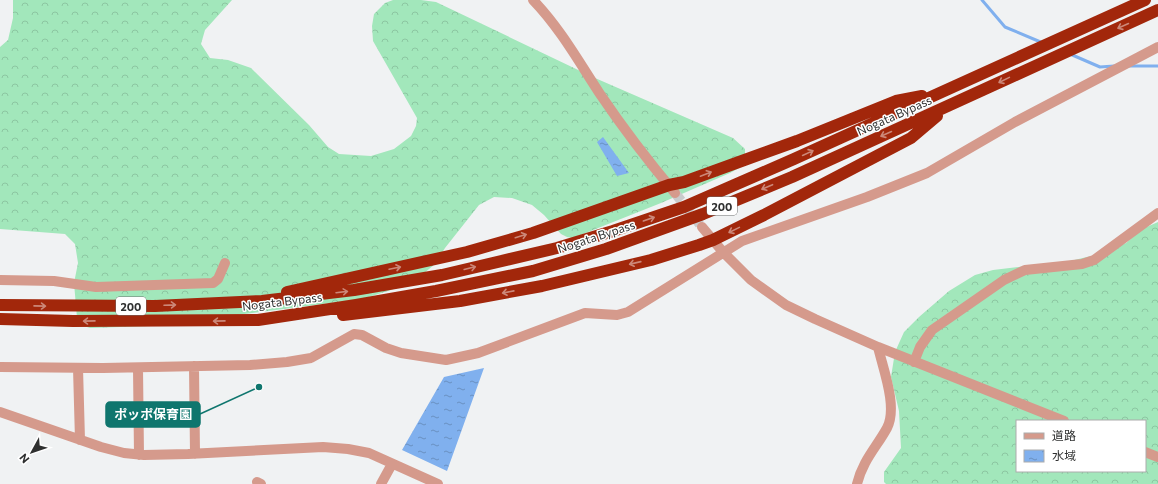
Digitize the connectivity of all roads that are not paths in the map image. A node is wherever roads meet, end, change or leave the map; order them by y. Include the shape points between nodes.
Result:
1 (533, 0) edge
2 (1145, 0) edge
3 (1158, 10) edge
4 (1158, 47) edge
5 (940, 93) junction
6 (949, 106) junction
7 (672, 189) junction
8 (1158, 213) edge
9 (702, 227) tunnel mouth
10 (712, 240) junction
11 (723, 252) junction
12 (225, 263) dead end
13 (0, 280) edge
14 (262, 301) junction
15 (0, 305) edge
16 (4, 319) edge
17 (258, 320) junction
18 (878, 347) junction
19 (914, 362) junction
20 (194, 366) junction
21 (0, 368) edge
22 (78, 368) junction
23 (138, 368) junction
24 (0, 412) edge
25 (1061, 420) edge
26 (80, 440) junction
27 (1146, 452) edge
28 (195, 454) junction
29 (139, 455) junction
30 (1158, 457) edge
31 (392, 464) junction
32 (381, 484) edge
33 (438, 484) edge
34 (857, 484) edge

1 - 7 street via 557,28 641,151
2 - 5 highway, Nogata Bypass / 200
3 -> 6 highway, Nogata Bypass / 200
4 - 11 street via 1015,122 927,173 742,241
7 -> 5 highway via 684,182 896,101
14 -> 5 highway, Nogata Bypass / 200 via 354,290 442,275 557,248 613,231 684,207
6 -> 10 highway via 911,138
6 -> 17 highway, Nogata Bypass / 200 via 785,180 703,214 606,249 533,271 436,291
14 -> 7 highway via 291,290 467,252
8 - 19 street via 1094,260 1082,264 1025,270 1004,280 932,330 920,347
9 - 10 street
10 - 11 street
10 -> 17 highway via 644,261 542,286 460,301 294,322
11 - 18 street via 752,280 786,305
11 - 20 street via 628,312 617,315 585,313 478,353 446,360 401,353 362,335 354,334 310,358 250,365
12 - 13 street via 213,284 96,287 54,281
15 -> 14 highway, Nogata Bypass / 200 via 155,306
17 -> 16 highway, Nogata Bypass / 200
18 - 19 street
18 - 34 street via 892,402 892,415 888,427 860,471
19 - 25 street
20 - 23 street
20 - 28 street
21 - 22 street
22 - 23 street
22 - 26 street
23 - 29 street
24 - 26 street
26 - 29 street
27 - 30 street
28 - 29 street
28 - 31 street via 323,447 369,453
31 - 32 street
31 - 33 street

